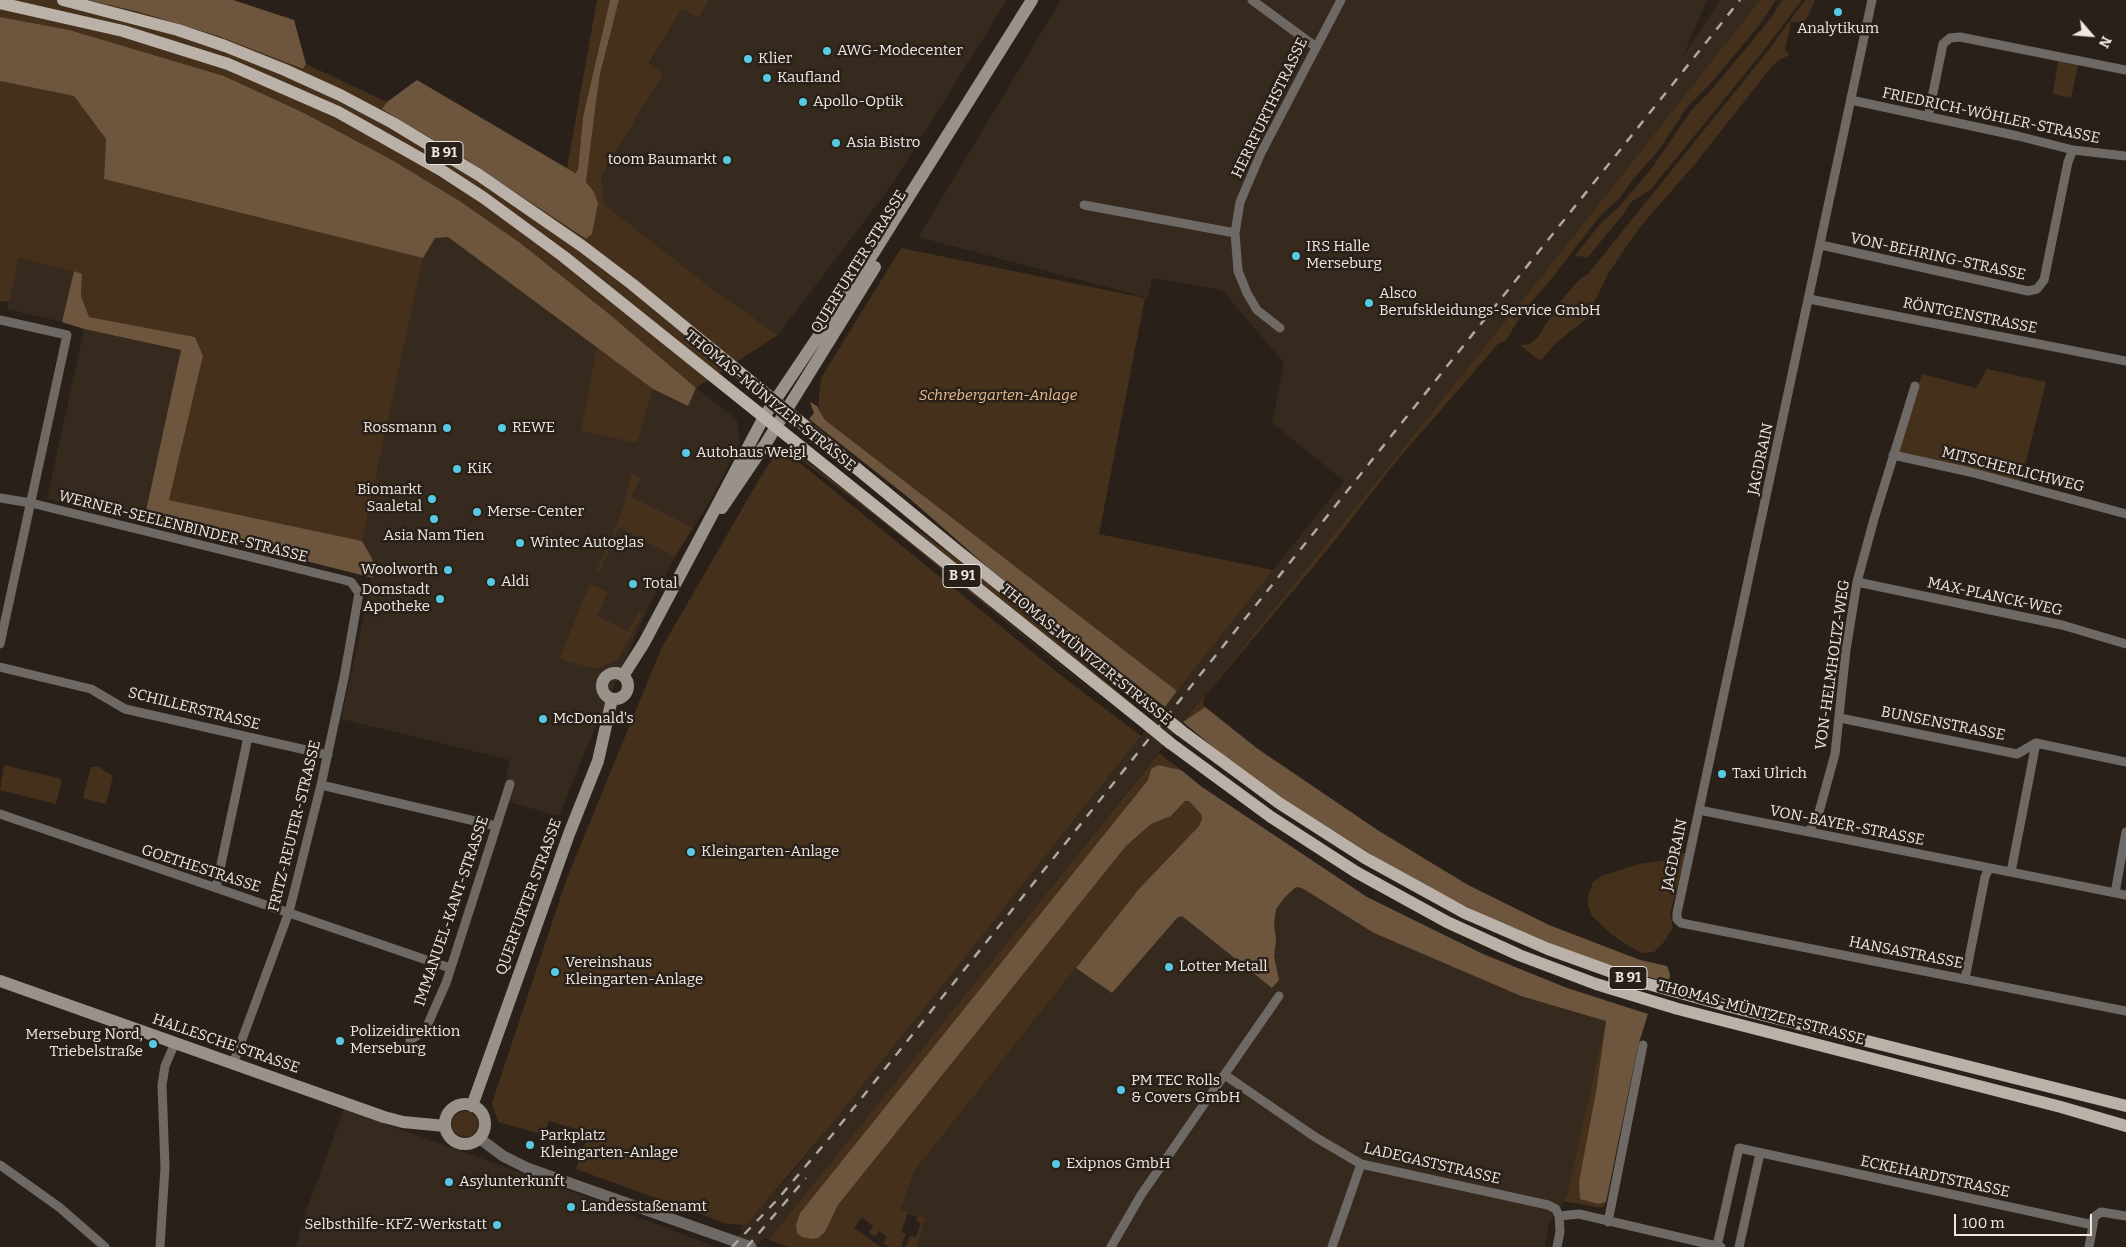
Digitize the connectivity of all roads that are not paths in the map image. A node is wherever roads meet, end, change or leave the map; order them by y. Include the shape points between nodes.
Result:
1 (63, 0) edge
2 (1032, 0) edge
3 (1042, 0) edge
4 (1252, 0) edge
5 (1341, 0) edge
6 (1872, 0) edge
7 (0, 3) edge
8 (1316, 47) junction
9 (2126, 70) edge
10 (1851, 100) junction
11 (1928, 116) junction
12 (2073, 150) junction
13 (2126, 156) edge
14 (1084, 205) dead end
15 (1235, 233) junction
16 (1821, 245) junction
17 (1809, 298) junction
18 (0, 320) edge
19 (1280, 328) dead end
20 (2126, 361) edge
21 (1915, 386) dead end
22 (775, 401) junction
23 (786, 410) junction
24 (764, 417) junction
25 (776, 427) junction
26 (1893, 455) junction
27 (0, 498) edge
28 (31, 503) junction
29 (2126, 514) edge
30 (701, 538) junction
31 (1857, 582) junction
32 (357, 588) joint
33 (0, 644) edge
34 (2126, 644) edge
35 (0, 667) edge
36 (623, 676) junction
37 (612, 699) junction
38 (1840, 718) junction
39 (248, 737) junction
40 (2036, 743) junction
41 (328, 754) junction
42 (2126, 762) edge
43 (510, 784) dead end
44 (321, 785) junction
45 (1699, 810) junction
46 (0, 814) edge
47 (496, 826) junction
48 (1809, 832) junction
49 (2126, 832) edge
50 (1989, 868) junction
51 (2011, 872) junction
52 (216, 888) junction
53 (2115, 893) junction
54 (2126, 895) edge
55 (289, 912) junction
56 (1681, 923) joint
57 (450, 968) junction
58 (1965, 979) junction
59 (0, 981) edge
60 (1279, 996) dead end
61 (2126, 1012) edge
62 (410, 1040) dead end
63 (175, 1044) junction
64 (1643, 1045) dead end
65 (232, 1064) junction
66 (1225, 1075) junction
67 (472, 1106) junction
68 (2126, 1106) edge
69 (445, 1126) junction
70 (2126, 1126) edge
71 (479, 1138) junction
72 (1760, 1153) junction
73 (1362, 1164) junction
74 (0, 1165) edge
75 (1559, 1216) junction
76 (2126, 1216) edge
77 (1608, 1222) junction
78 (2092, 1225) junction
79 (104, 1247) edge
80 (160, 1247) edge
81 (751, 1247) edge
82 (1111, 1247) edge
83 (1332, 1247) edge
84 (1557, 1247) edge
85 (1719, 1247) edge
86 (1739, 1247) edge
87 (2089, 1247) edge

1 - 22 main road, THOMAS-MÜNTZER-STRASSE / B 91 via 129,16 225,46 301,77 393,123 494,185 582,246
2 - 22 main road, QUERFURTER STRASSE via 866,265
3 - 23 main road, QUERFURTER STRASSE
4 - 8 street
5 - 8 street, HERRFURTHSTRASSE
6 - 10 street, JAGDRAIN
7 - 24 main road, THOMAS-MÜNTZER-STRASSE / B 91 via 123,32 228,64 338,112 392,140 526,227
8 - 15 street, HERRFURTHSTRASSE via 1251,174 1240,202
9 - 11 street via 1960,37 1950,38 1943,44
10 - 11 street, FRIEDRICH-WÖHLER-STRASSE
10 - 16 street, JAGDRAIN
11 - 12 street, FRIEDRICH-WÖHLER-STRASSE
12 - 13 street, FRIEDRICH-WÖHLER-STRASSE
12 - 16 street, VON-BEHRING-STRASSE via 2044,280 2037,289 2028,291
14 - 15 street
15 - 19 street, HERRFURTHSTRASSE via 1238,271 1247,293 1257,310
16 - 17 street, JAGDRAIN
17 - 20 street, RÖNTGENSTRASSE
17 - 45 street, JAGDRAIN
18 - 28 street via 67,335
21 - 26 street, VON-HELMHOLTZ-WEG
22 - 23 main road, THOMAS-MÜNTZER-STRASSE / B 91
22 - 24 main road, QUERFURTER STRASSE
23 - 25 main road, QUERFURTER STRASSE
23 - 68 main road, THOMAS-MÜNTZER-STRASSE / B 91, bridge via 1180,730 1279,803 1364,858 1465,913 1548,949 1637,981
24 - 25 main road, THOMAS-MÜNTZER-STRASSE / B 91
24 - 30 main road, QUERFURTER STRASSE
25 - 30 main road, QUERFURTER STRASSE
25 - 70 main road, THOMAS-MÜNTZER-STRASSE / B 91, bridge via 1170,743 1271,817 1356,872 1447,922 1519,955 1596,984 1678,1009
26 - 29 street, MITSCHERLICHWEG via 1979,474
26 - 31 street, VON-HELMHOLTZ-WEG
27 - 28 street, WERNER-SEELENBINDER-STRASSE
28 - 32 street, WERNER-SEELENBINDER-STRASSE via 344,580
28 - 33 street
30 - 36 main road, QUERFURTER STRASSE
31 - 34 street, MAX-PLANCK-WEG via 2062,624
31 - 38 street, VON-HELMHOLTZ-WEG
32 - 41 street, FRITZ-REUTER-STRASSE via 358,602
35 - 39 street, SCHILLERSTRASSE via 91,689 125,709
36 - 37 main road via 628,690 623,697
36 - 37 main road via 610,674 601,684 603,693
37 - 67 main road, QUERFURTER STRASSE via 598,761 565,843
38 - 40 street, BUNSENSTRASSE via 2017,754
38 - 48 street, VON-HELMHOLTZ-WEG via 1827,786
39 - 41 street, SCHILLERSTRASSE
39 - 52 street
40 - 42 street
40 - 51 street
41 - 44 street, FRITZ-REUTER-STRASSE
43 - 47 street, IMMANUEL-KANT-STRASSE
44 - 47 street
44 - 55 street, FRITZ-REUTER-STRASSE
45 - 48 street, VON-BAYER-STRASSE
45 - 56 street, JAGDRAIN via 1677,913
46 - 52 street, GOETHESTRASSE
47 - 57 street, IMMANUEL-KANT-STRASSE
48 - 50 street, VON-BAYER-STRASSE
49 - 53 street
50 - 51 street, VON-BAYER-STRASSE
50 - 58 street
51 - 53 street, VON-BAYER-STRASSE
52 - 55 street, GOETHESTRASSE
53 - 54 street, VON-BAYER-STRASSE
55 - 57 street, GOETHESTRASSE
55 - 65 street, FRITZ-REUTER-STRASSE
56 - 58 street, HANSASTRASSE
57 - 62 street, IMMANUEL-KANT-STRASSE via 428,1026
58 - 61 street, HANSASTRASSE
59 - 63 main road, HALLESCHE STRASSE
60 - 66 street
63 - 65 main road, HALLESCHE STRASSE
63 - 80 street via 165,1066 161,1092 165,1167
64 - 77 street
65 - 69 main road, HALLESCHE STRASSE via 384,1117
66 - 73 street, LADEGASTSTRASSE via 1322,1142
66 - 82 street via 1141,1194
67 - 69 main road via 464,1104 451,1109
67 - 71 main road via 484,1118
69 - 71 main road via 449,1136 458,1143 469,1143
71 - 81 street via 503,1156 527,1168
72 - 78 street, ECKEHARDTSTRASSE
72 - 85 street, ECKEHARDTSTRASSE via 1739,1148
72 - 86 street
73 - 75 street, LADEGASTSTRASSE via 1548,1204 1556,1209
73 - 83 street
74 - 79 street via 59,1207
75 - 77 street via 1579,1214
75 - 84 street
76 - 78 street via 2100,1212
77 - 85 street
78 - 87 street

